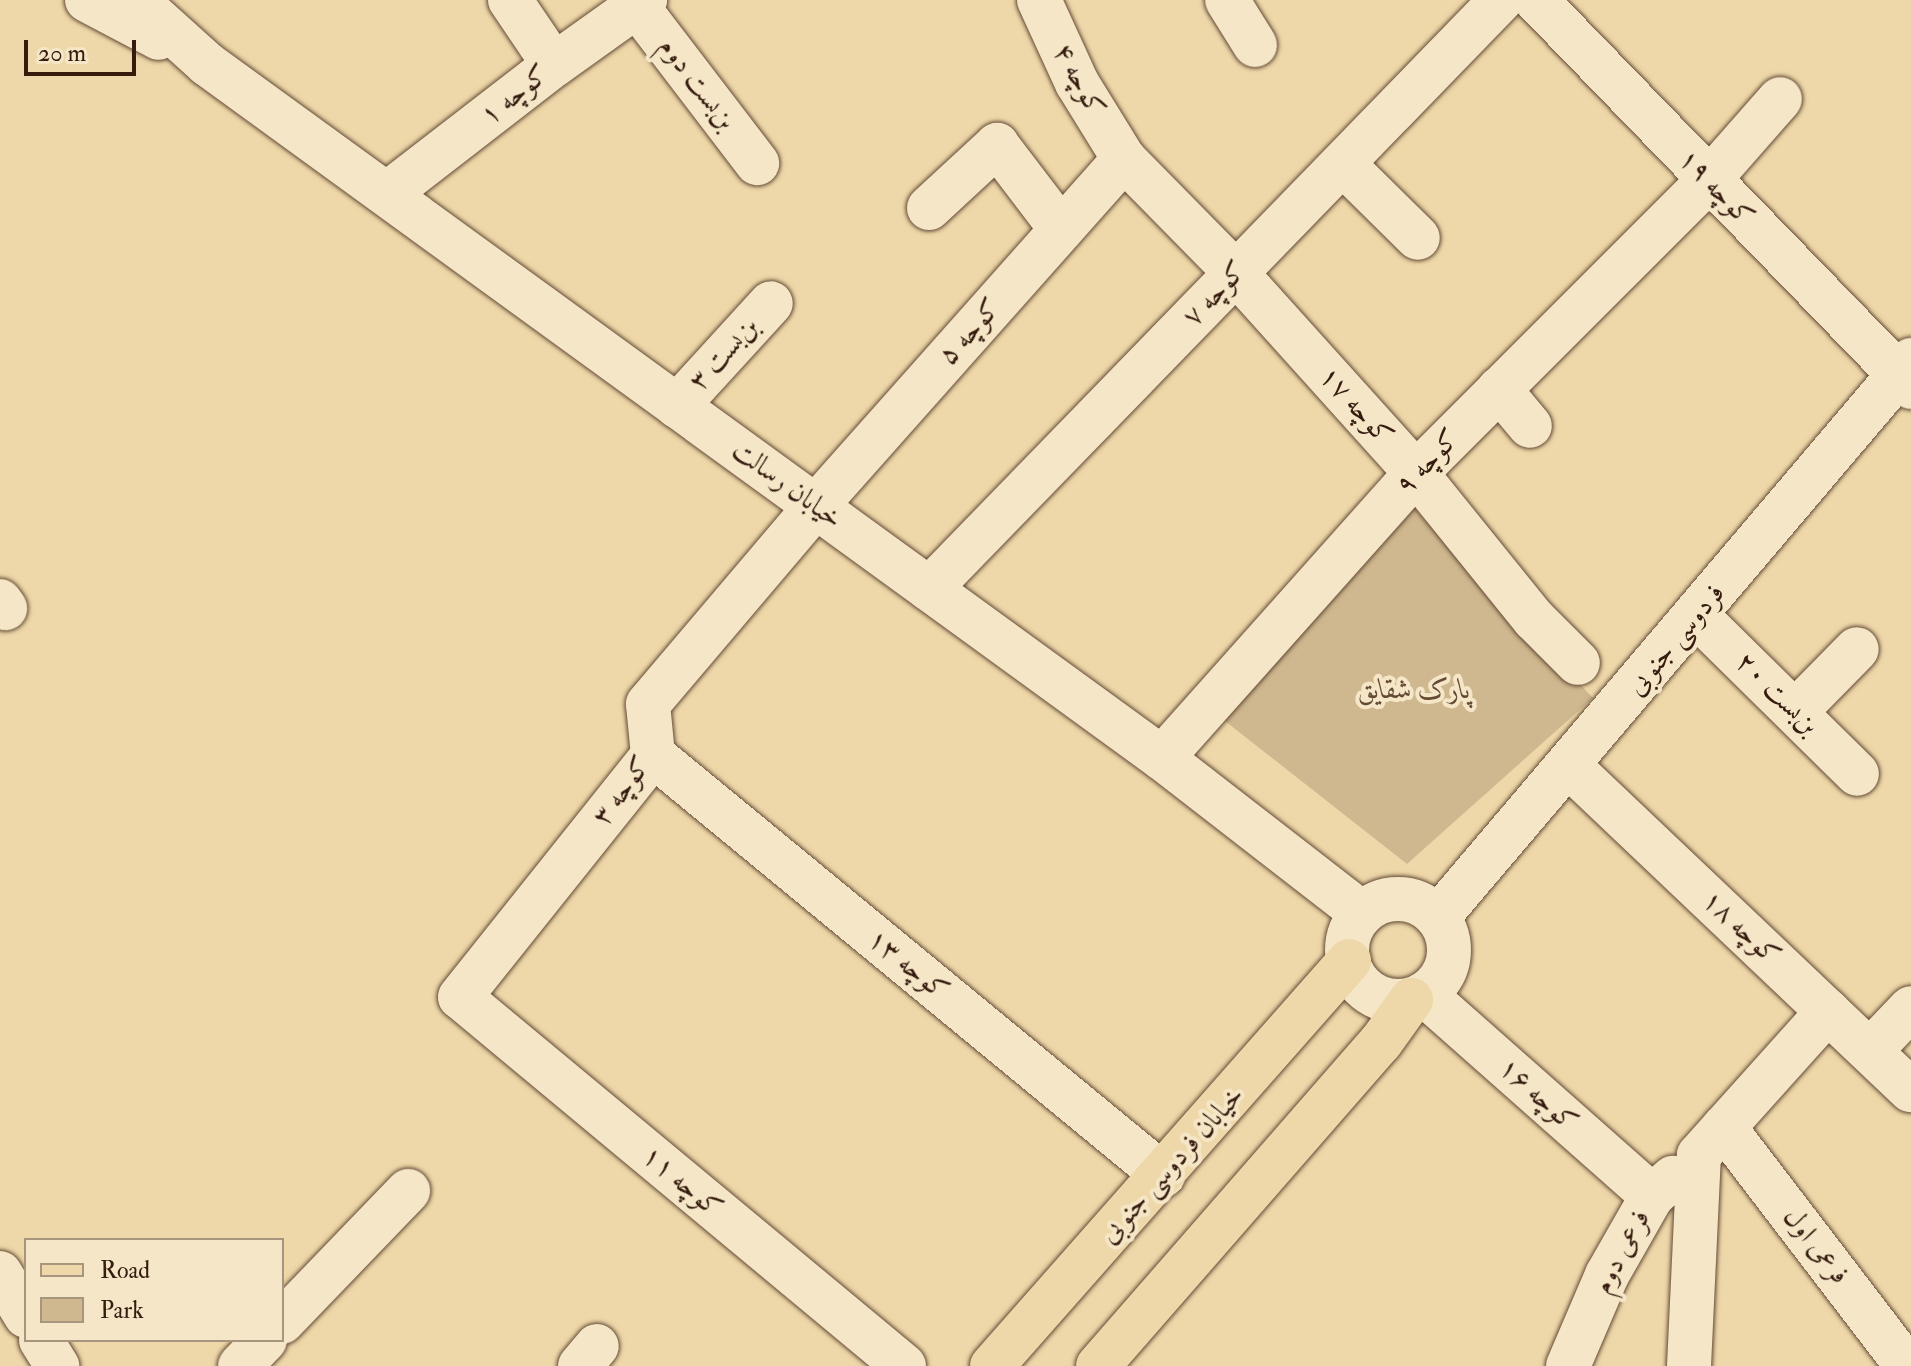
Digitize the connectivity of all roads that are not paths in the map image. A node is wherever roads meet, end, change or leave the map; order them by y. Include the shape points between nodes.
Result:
1 (87, 0) edge
2 (136, 0) edge
3 (510, 0) edge
4 (1039, 0) edge
5 (1227, 0) edge
6 (1501, 0) edge
7 (1536, 0) edge
8 (641, 3) edge
9 (1255, 45) dead end
10 (207, 64) junction
11 (554, 65) junction
12 (1780, 99) dead end
13 (1124, 159) junction
14 (757, 163) dead end
15 (1343, 164) junction
16 (1708, 181) junction
17 (387, 194) junction
18 (929, 208) dead end
19 (1061, 229) junction
20 (1418, 238) dead end
21 (1236, 273) junction
22 (771, 303) dead end
23 (1907, 374) edge
24 (1499, 389) junction
25 (677, 406) junction
26 (1530, 426) dead end
27 (1416, 473) junction
28 (816, 506) junction
29 (929, 589) junction
30 (1696, 615) junction
31 (1857, 649) dead end
32 (1578, 663) dead end
33 (1795, 712) junction
34 (653, 755) junction
35 (1162, 758) junction
36 (1569, 766) junction
37 (1857, 774) dead end
38 (1362, 913) junction
39 (1438, 917) junction
40 (1349, 961) junction
41 (460, 997) joint
42 (1418, 997) junction
43 (1911, 1008) edge
44 (1828, 1011) junction
45 (1870, 1051) junction
46 (1911, 1090) edge
47 (1712, 1141) junction
48 (1163, 1175) junction
49 (408, 1191) dead end
50 (1652, 1196) junction
51 (0, 1273) edge
52 (24, 1313) edge
53 (284, 1320) edge
54 (42, 1342) edge
55 (263, 1342) edge
56 (1116, 1360) edge
57 (57, 1366) edge
58 (240, 1366) edge
59 (904, 1366) edge
60 (992, 1366) edge
61 (1568, 1366) edge
62 (1689, 1366) edge
63 (1907, 1366) edge

1 - 10 street
2 - 10 street
3 - 11 street
4 - 13 street, کوچه ۴ via 1077,83
5 - 9 street
6 - 15 street, کوچه ۷
7 - 16 street, کوچه ۱۹
8 - 11 street, کوچه ۱
8 - 14 street, بن‌بست دوم
10 - 17 street, خیابان رسالت
11 - 17 street, کوچه ۱
12 - 16 street, کوچه ۹
13 - 19 street, کوچه ۵
13 - 21 street, کوچه ۱۷
15 - 20 street
15 - 21 street, کوچه ۷
16 - 23 street, کوچه ۱۹
16 - 24 street, کوچه ۹
17 - 25 street, خیابان رسالت
18 - 19 street via 997,145
19 - 28 street, کوچه ۵
21 - 27 street, کوچه ۱۷
21 - 29 street, کوچه ۷
22 - 25 street, بن‌بست ۳
23 - 30 street, فردوسی جنوبی
24 - 26 street
24 - 27 street, کوچه ۹
25 - 28 street, خیابان رسالت
27 - 32 street, کوچه ۱۷ via 1534,619
27 - 35 street, کوچه ۹
28 - 29 street, خیابان رسالت
28 - 34 street, کوچه ۳ via 648,704
29 - 35 street, خیابان رسالت
30 - 33 street, بن‌بست ۲۰
30 - 36 street, فردوسی جنوبی
31 - 33 street
33 - 37 street, بن‌بست ۲۰
34 - 41 street, کوچه ۳
34 - 48 street, کوچه ۱۳
35 - 38 street, خیابان رسالت
36 - 39 street, فردوسی جنوبی
36 - 44 street, کوچه ۱۸
38 - 39 street via 1392,900 1409,900
38 - 40 street via 1353,927
39 - 42 street via 1446,933 1448,959 1438,983
40 - 42 street via 1356,980 1372,993 1391,1001
40 - 48 main road, خیابان فردوسی جنوبی
41 - 59 street, کوچه ۱۱
42 - 50 street, کوچه ۱۶
42 - 56 main road
43 - 45 street
44 - 45 street, کوچه ۱۸
44 - 47 street, فرعی دوم
45 - 46 street, کوچه ۱۸
47 - 50 street, فرعی دوم
47 - 62 street
47 - 63 street, فرعی اول
48 - 60 main road, خیابان فردوسی جنوبی
49 - 53 street
50 - 61 street, فرعی دوم via 1607,1275
51 - 52 street
54 - 57 street
55 - 58 street

